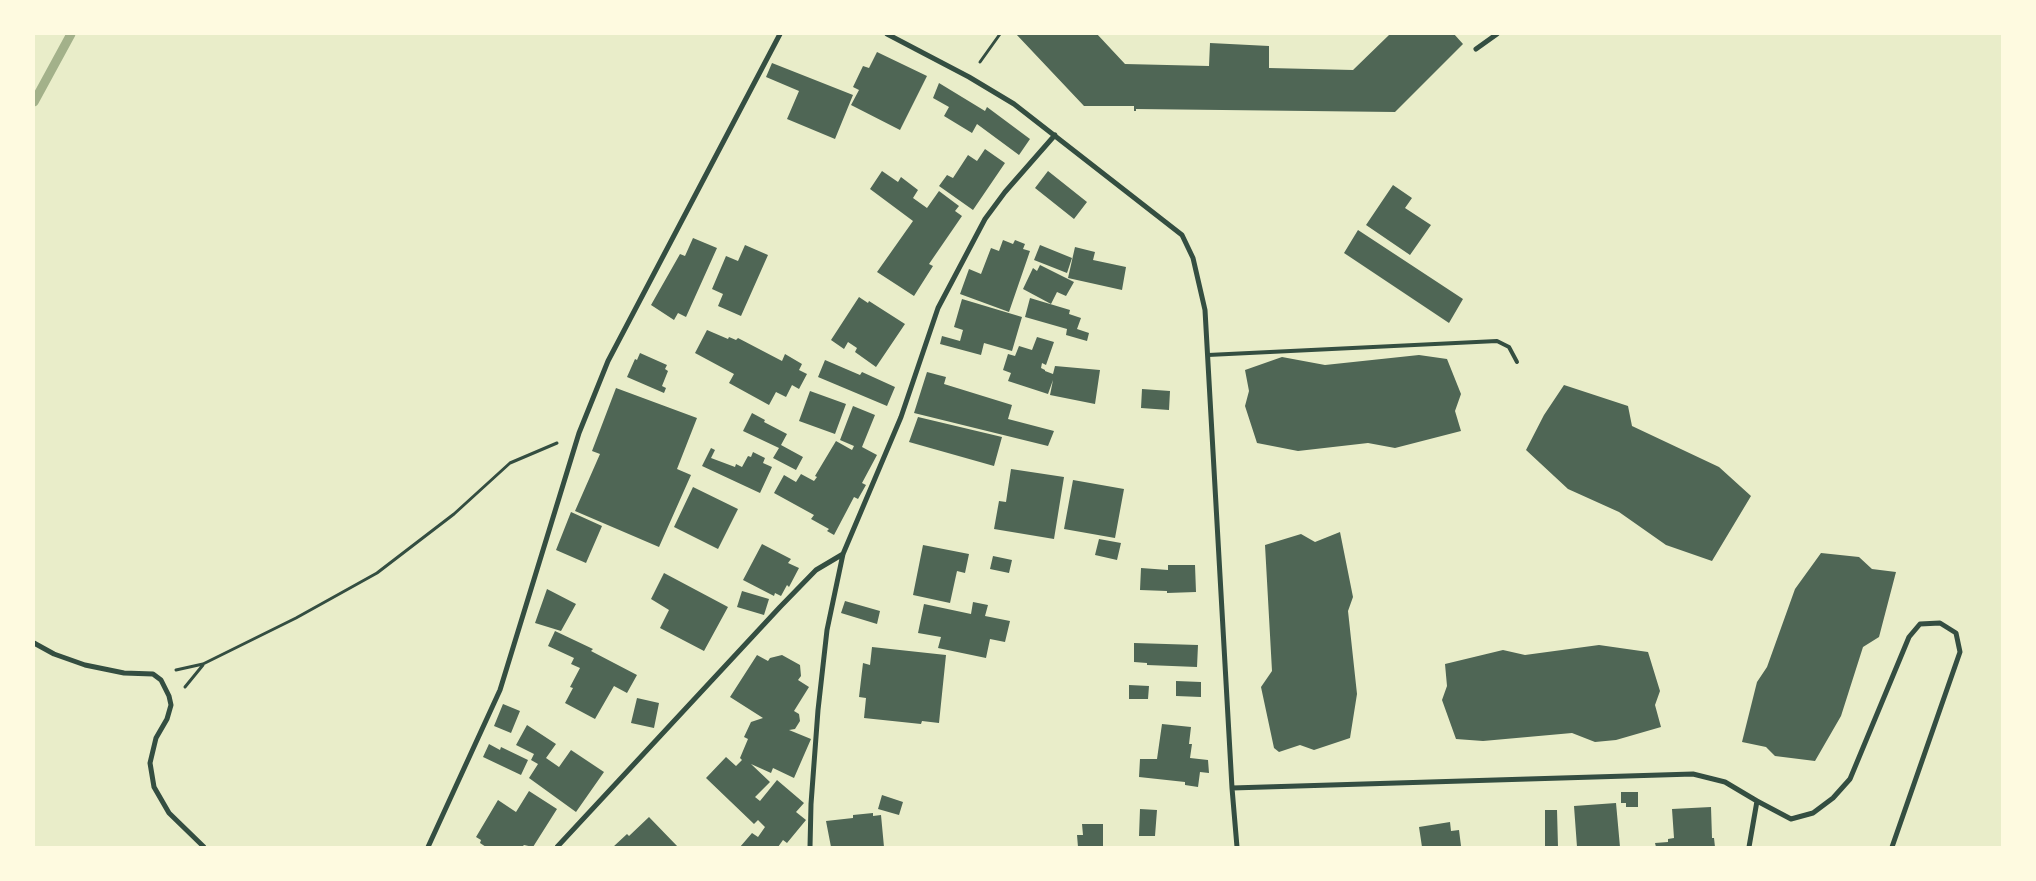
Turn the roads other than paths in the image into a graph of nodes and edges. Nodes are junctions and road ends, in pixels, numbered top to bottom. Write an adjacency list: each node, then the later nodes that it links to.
1 (780, 34): 13 (street)
2 (887, 34): 5 (street)
3 (1497, 34): 4 (street)
4 (1476, 49)
5 (1055, 135): 6 (street); 8 (street)
6 (1208, 356): 7 (lane); 10 (street)
7 (1517, 362)
8 (844, 554): 14 (street); 15 (street)
9 (34, 643): 12 (street)
10 (1232, 788): 11 (street); 16 (street)
11 (1757, 801): 17 (street); 18 (street)
12 (204, 847)
13 (428, 847)
14 (557, 847)
15 (810, 847)
16 (1237, 847)
17 (1749, 847)
18 (1892, 847)

